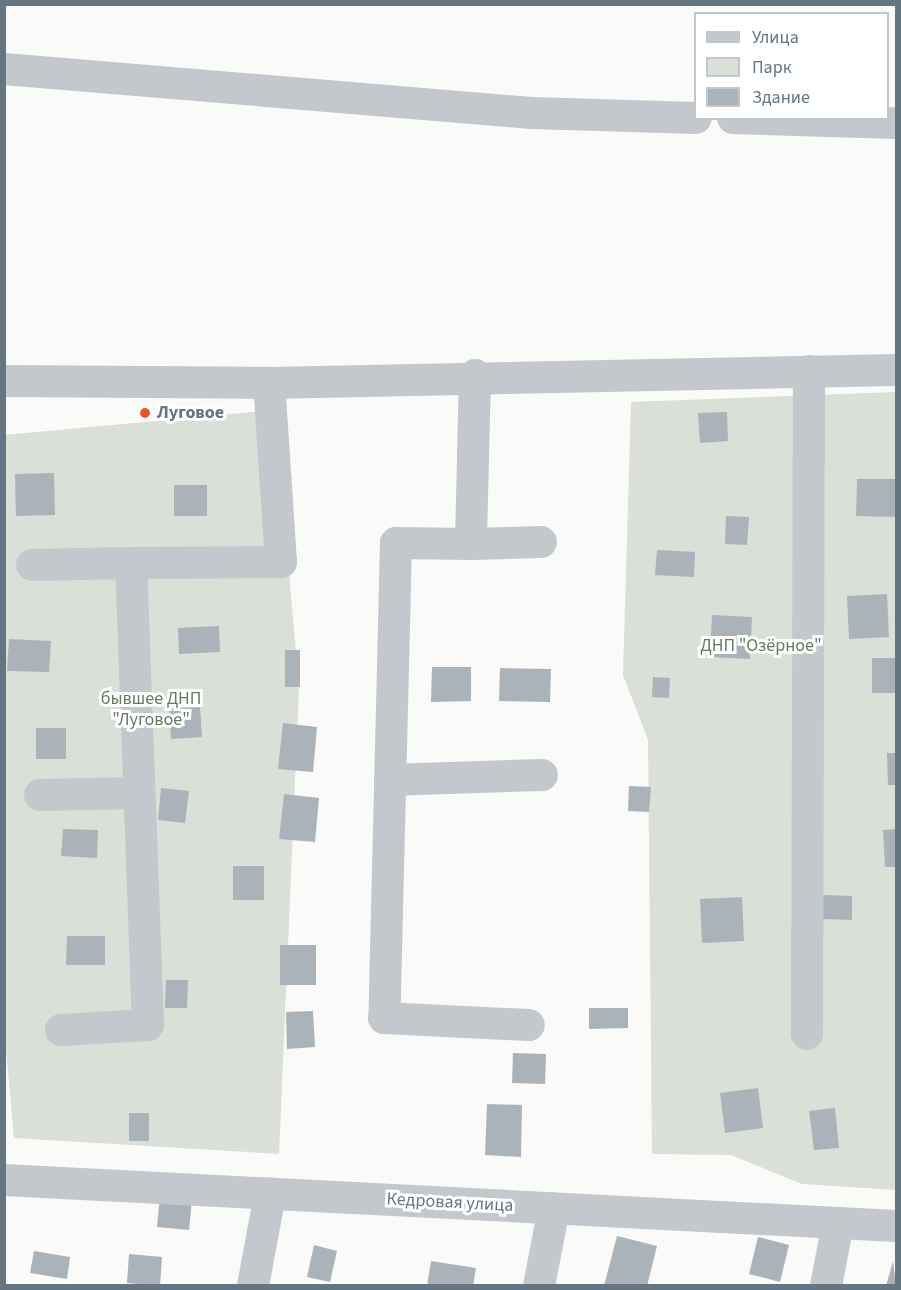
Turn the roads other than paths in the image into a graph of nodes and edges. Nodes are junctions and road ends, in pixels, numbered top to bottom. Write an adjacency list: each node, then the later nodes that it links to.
1 (4, 69): 2 (street)
2 (694, 118)
3 (799, 120): 4 (street)
4 (897, 123)
5 (897, 370): 6 (street)
6 (810, 371): 7 (street); 20 (street)
7 (475, 375): 9 (street); 11 (street)
8 (4, 381): 9 (street)
9 (269, 382): 12 (street)
10 (541, 542): 11 (street)
11 (471, 544): 15 (street)
12 (131, 563): 13 (street); 16 (street)
13 (32, 565)
14 (542, 775): 15 (street)
15 (390, 780): 18 (street)
16 (139, 793): 17 (street); 19 (street)
17 (40, 795)
18 (529, 1025)
19 (61, 1029)
20 (807, 1034)
21 (4, 1180): 22 (street, Кедровая улица)
22 (270, 1194): 23 (street, Кедровая улица); 26 (street)
23 (554, 1208): 24 (street, Кедровая улица); 27 (street)
24 (838, 1223): 25 (street, Кедровая улица); 28 (street)
25 (897, 1226)
26 (253, 1286)
27 (539, 1286)
28 (826, 1286)

